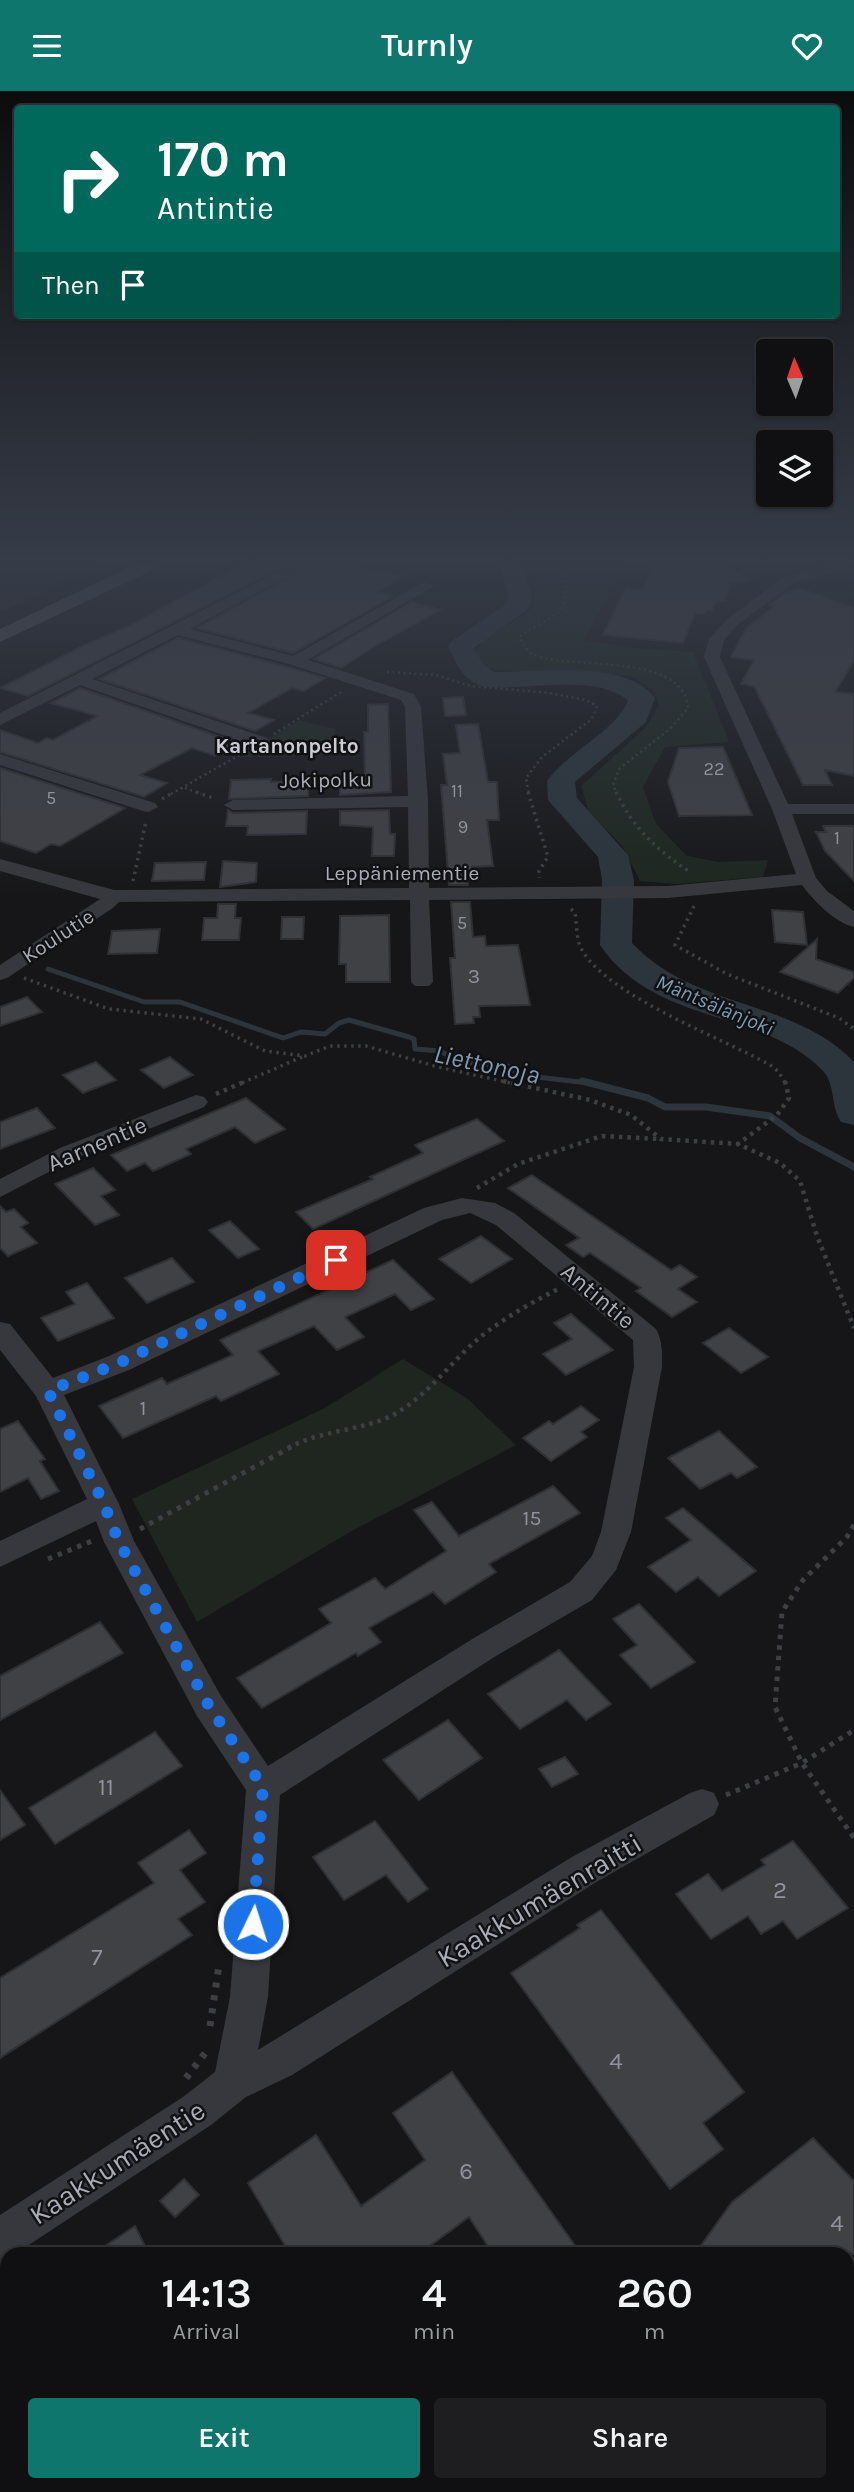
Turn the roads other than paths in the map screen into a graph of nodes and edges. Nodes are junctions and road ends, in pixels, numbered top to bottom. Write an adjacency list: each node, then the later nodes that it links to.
1 (83, 676): 4 (street)
2 (344, 676): 8 (street)
3 (721, 676): 11 (street)
4 (77, 679): 5 (street); 6 (street)
5 (0, 720)
6 (261, 742)
7 (0, 759): 10 (street)
8 (419, 801): 9 (street, Jokipolku); 15 (street)
9 (233, 805)
10 (149, 807)
11 (781, 809): 12 (street); 14 (street)
12 (854, 809)
13 (0, 865): 16 (street, Leppäniementie)
14 (807, 879): 15 (street, Leppäniementie); 17 (street)
15 (418, 896): 16 (street, Leppäniementie); 19 (street)
16 (124, 897): 18 (street, Koulutie)
17 (854, 921)
18 (7, 975)
19 (422, 982)
20 (196, 1102): 21 (street, Aarnentie)
21 (0, 1189)
22 (0, 1331): 23 (street)
23 (48, 1391): 24 (street); 26 (street, Antintie)
24 (99, 1531): 25 (street); 26 (street)
25 (0, 1555)
26 (263, 1787): 28 (street)
27 (702, 1804): 28 (street, Kaakkumäenraitti)
28 (232, 2083): 29 (street, Kaakkumäentie)
29 (0, 2239)

